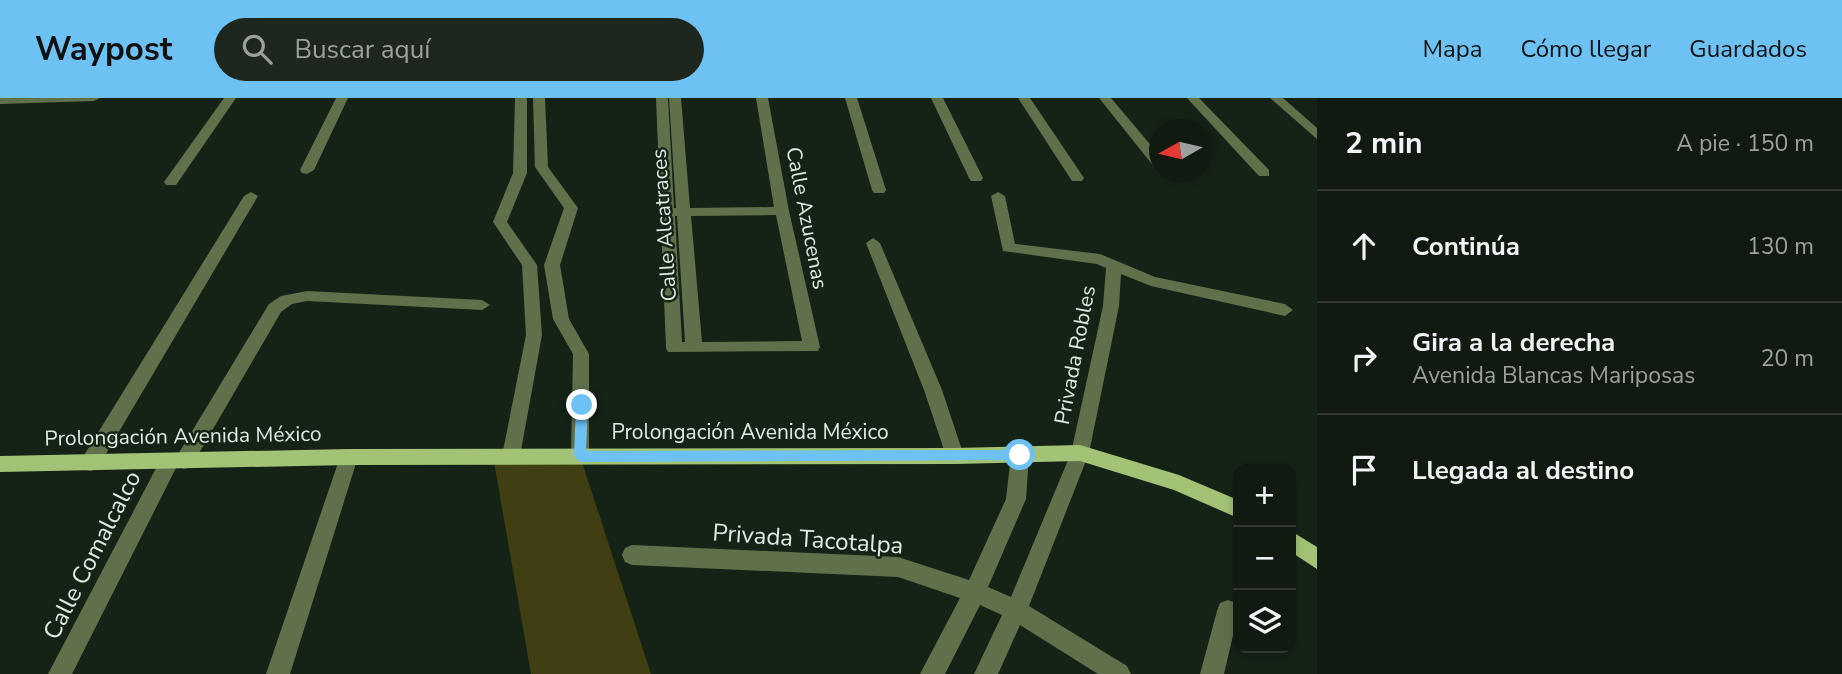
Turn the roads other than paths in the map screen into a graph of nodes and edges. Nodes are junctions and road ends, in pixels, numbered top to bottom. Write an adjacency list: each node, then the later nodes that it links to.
1 (94, 98): 15 (street)
2 (230, 98): 22 (street)
3 (342, 98): 18 (street)
4 (521, 98): 36 (street)
5 (539, 98): 37 (street)
6 (662, 98): 27 (street, Calle Alcatraces)
7 (675, 98): 28 (street, Calle Alcatraces)
8 (762, 98): 26 (street, Calle Azucenas)
9 (851, 98): 23 (street)
10 (937, 98): 20 (street)
11 (1024, 98): 21 (street)
12 (1105, 98): 17 (street)
13 (1194, 98): 19 (street)
14 (1276, 98): 16 (street)
15 (1, 100)
16 (1317, 135)
17 (1149, 152)
18 (307, 170)
19 (1264, 173)
20 (976, 178)
21 (1077, 178)
22 (171, 182)
23 (879, 190)
24 (251, 196): 41 (street)
25 (998, 196): 30 (street, Privada Robles)
26 (782, 211): 28 (street); 33 (street, Calle Azucenas)
27 (668, 212): 28 (street); 33 (street, Calle Alcatraces)
28 (683, 212): 33 (street, Calle Alcatraces)
29 (873, 243): 38 (street)
30 (1114, 266): 32 (street, Privada Robles); 34 (street, Privada Robles)
31 (482, 305): 40 (street, Calle Comalcalco)
32 (1286, 310)
33 (694, 348)
34 (1080, 453): 35 (main road, Prolongación Avenida México); 43 (main road, Prolongación Avenida México); 48 (street, Privada Robles)
35 (1020, 455): 38 (main road, Prolongación Avenida México); 47 (street)
36 (511, 456): 37 (main road, Prolongación Avenida México); 39 (main road, Prolongación Avenida México)
37 (580, 456): 38 (main road, Prolongación Avenida México)
38 (955, 456)
39 (349, 457): 40 (main road, Prolongación Avenida México); 51 (street)
40 (177, 461): 41 (main road, Prolongación Avenida México); 50 (street, Calle Comalcalco)
41 (90, 463): 42 (main road, Prolongación Avenida México)
42 (1, 466)
43 (1233, 507)
44 (1296, 544): 46 (main road)
45 (632, 555): 47 (street, Privada Tacotalpa)
46 (1317, 559)
47 (975, 592): 48 (street, Privada Tacotalpa); 52 (street)
48 (1016, 610): 53 (street, Privada Robles); 54 (street, Privada Tacotalpa)
49 (1228, 611): 55 (street)
50 (60, 674)
51 (278, 674)
52 (932, 674)
53 (986, 674)
54 (1119, 674)
55 (1212, 674)

